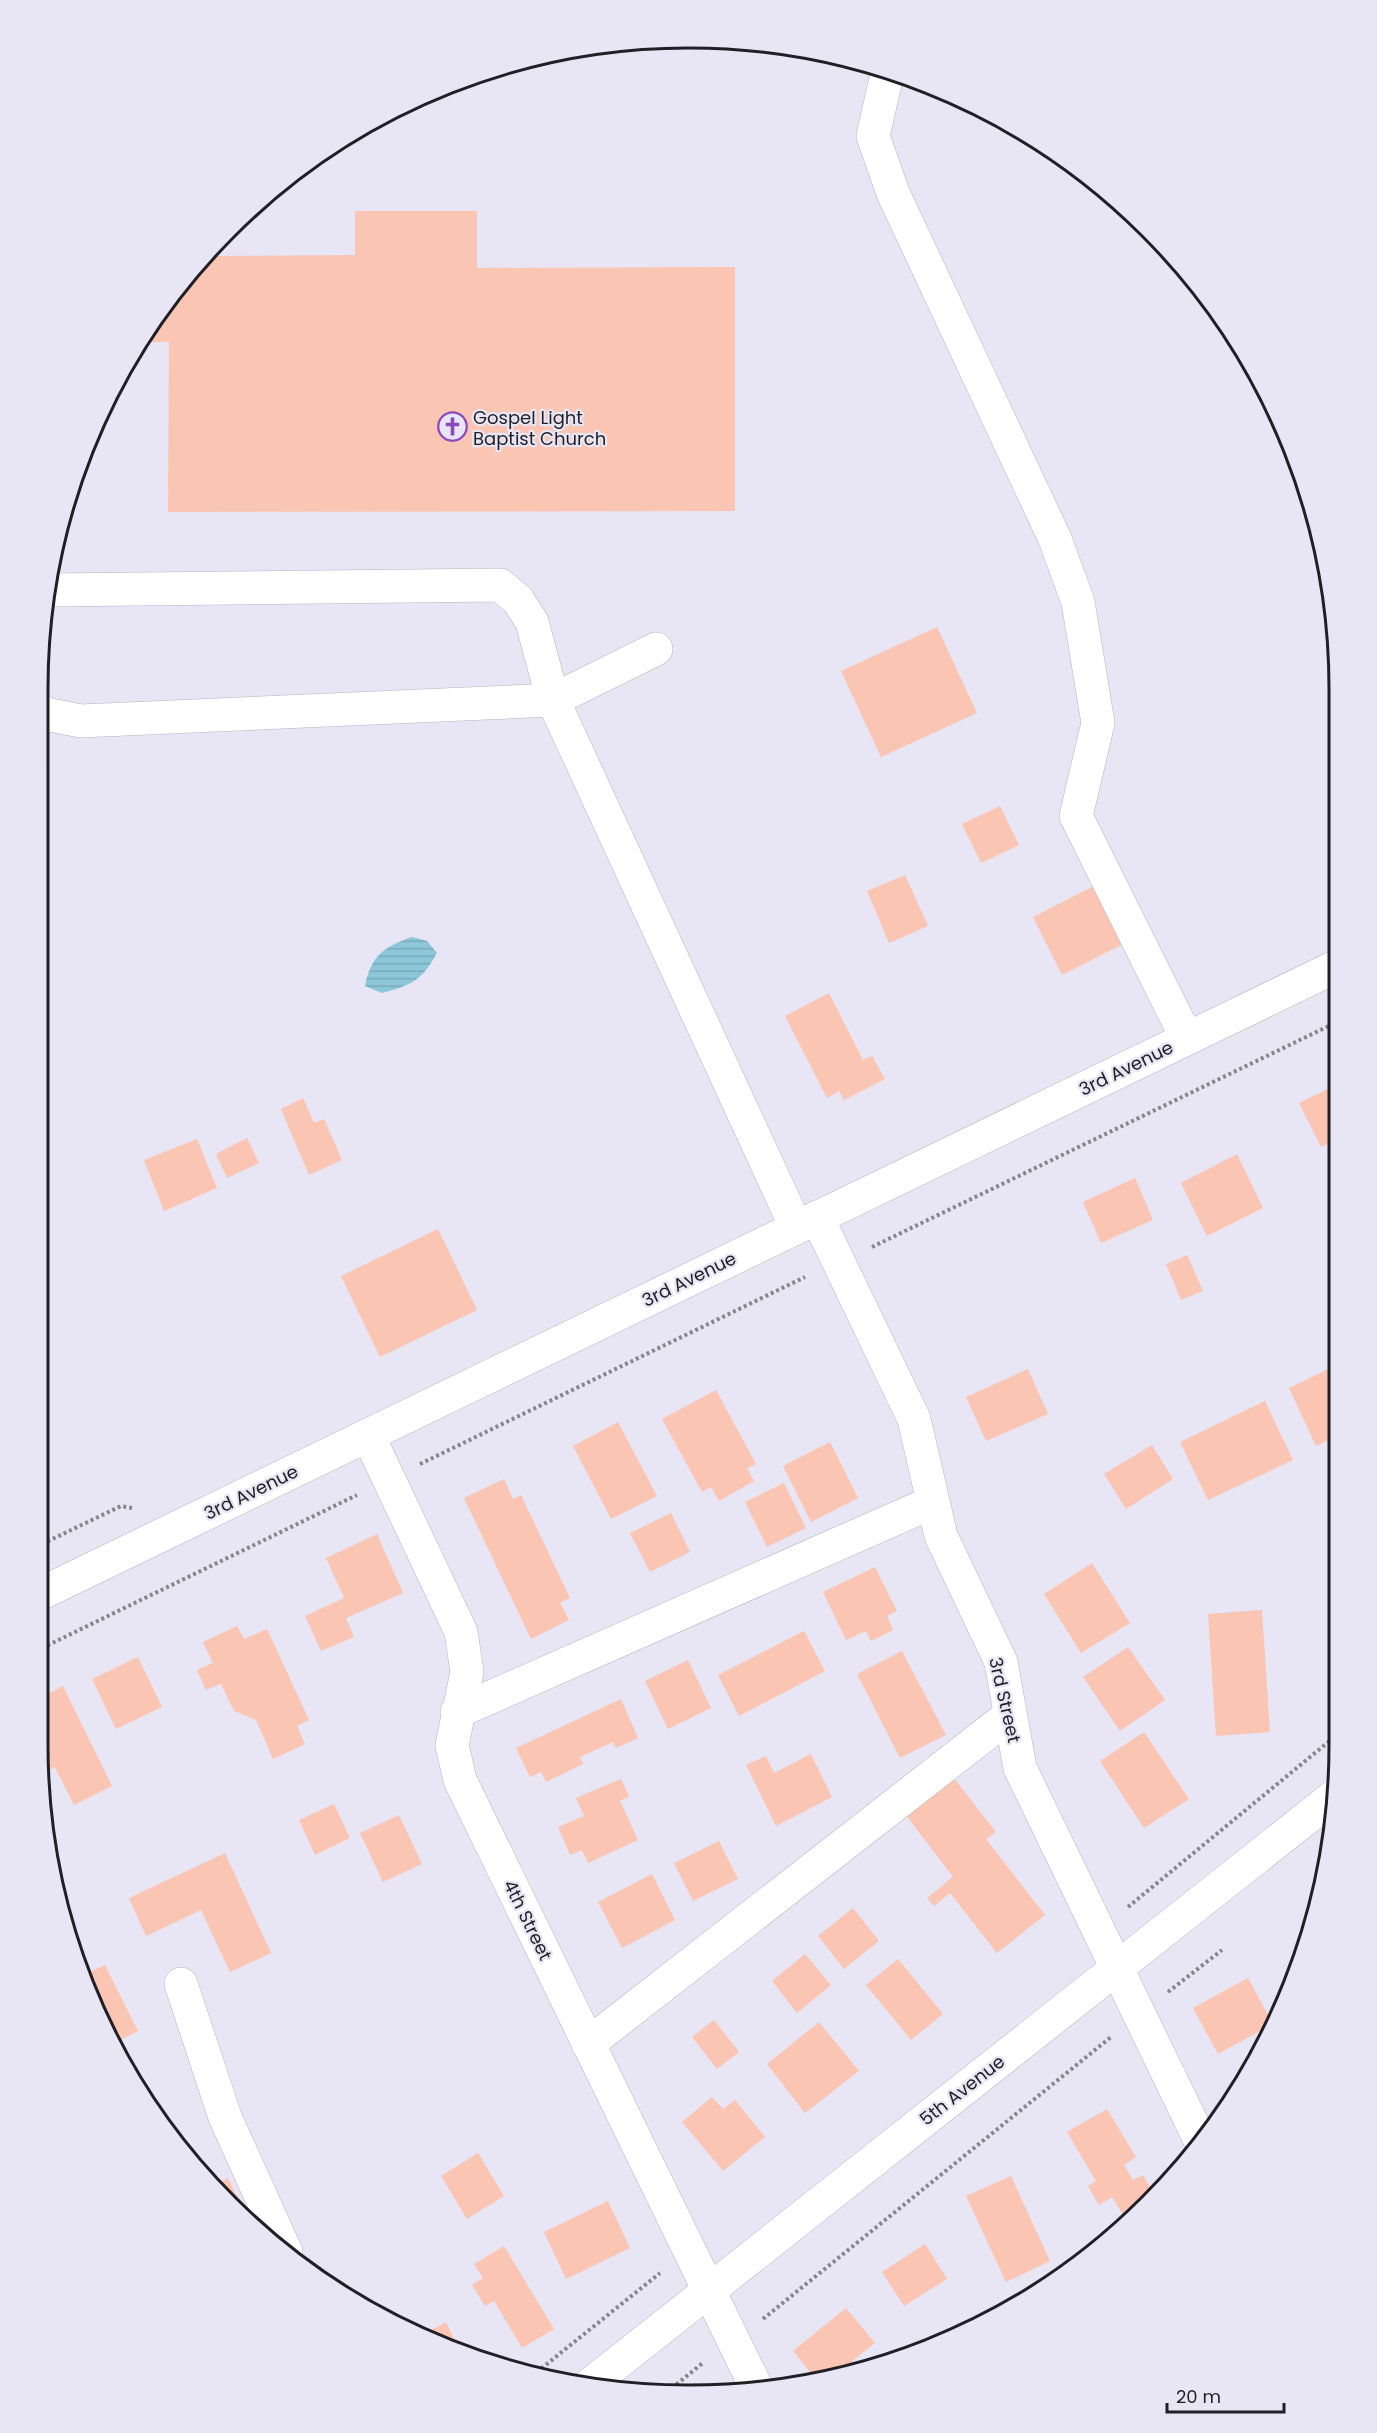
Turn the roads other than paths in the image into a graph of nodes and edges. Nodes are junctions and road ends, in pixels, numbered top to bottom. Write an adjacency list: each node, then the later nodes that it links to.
1 (886, 80): 7 (street)
2 (56, 590): 4 (street, 3rd Street)
3 (656, 649): 4 (street)
4 (553, 700): 5 (street); 8 (street, 3rd Street)
5 (48, 715)
6 (1329, 970): 7 (street, 3rd Avenue)
7 (1187, 1039): 8 (street, 3rd Avenue)
8 (806, 1222): 9 (street, 3rd Avenue); 10 (street, 3rd Street)
9 (368, 1435): 11 (street, 3rd Avenue); 12 (street, 4th Street)
10 (933, 1502): 12 (street); 13 (street, 3rd Street)
11 (48, 1590)
12 (457, 1712): 17 (street, 4th Street)
13 (1010, 1715): 15 (street, 3rd Street); 17 (street)
14 (1326, 1802): 15 (street, 5th Avenue)
15 (1116, 1968): 18 (street, 3rd Street); 20 (street, 5th Avenue)
16 (181, 1983): 19 (street)
17 (588, 2044): 20 (street, 4th Street)
18 (1197, 2134)
19 (279, 2237)
20 (708, 2291): 21 (street, 5th Avenue); 22 (street, 4th Street)
21 (597, 2379)
22 (753, 2382)

